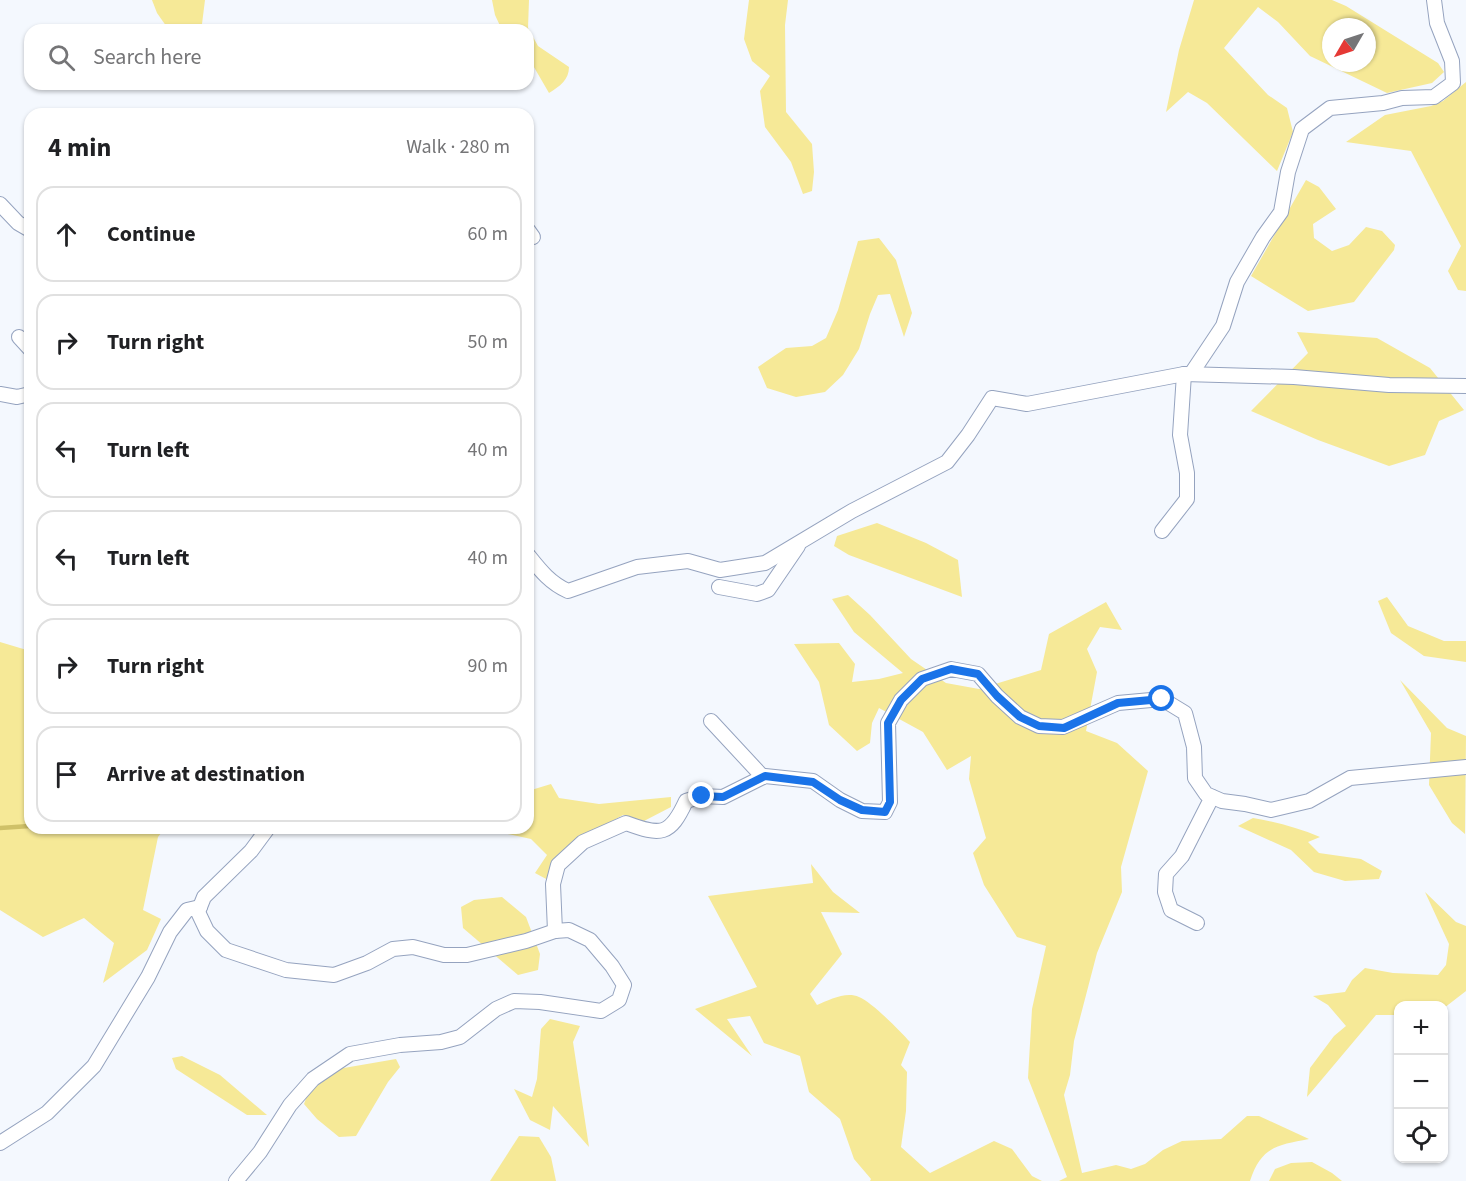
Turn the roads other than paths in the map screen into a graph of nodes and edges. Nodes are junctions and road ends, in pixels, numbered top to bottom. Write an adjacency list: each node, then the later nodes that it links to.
1 (1434, 0): 6 (street)
2 (0, 204): 3 (street)
3 (24, 225)
4 (19, 337): 5 (street)
5 (24, 342)
6 (1187, 374): 7 (street); 10 (street); 11 (street)
7 (1466, 386)
8 (0, 394): 9 (street)
9 (24, 395)
10 (1162, 531)
11 (803, 540): 12 (street); 13 (street)
12 (534, 562)
13 (719, 587)
14 (711, 721): 16 (street)
15 (1466, 767): 17 (street)
16 (763, 777): 17 (street); 21 (street)
17 (1212, 797): 20 (street)
18 (263, 834): 19 (street)
19 (200, 907): 21 (street); 22 (street)
20 (1197, 923)
21 (555, 931): 23 (street)
22 (0, 1143)
23 (236, 1181)

